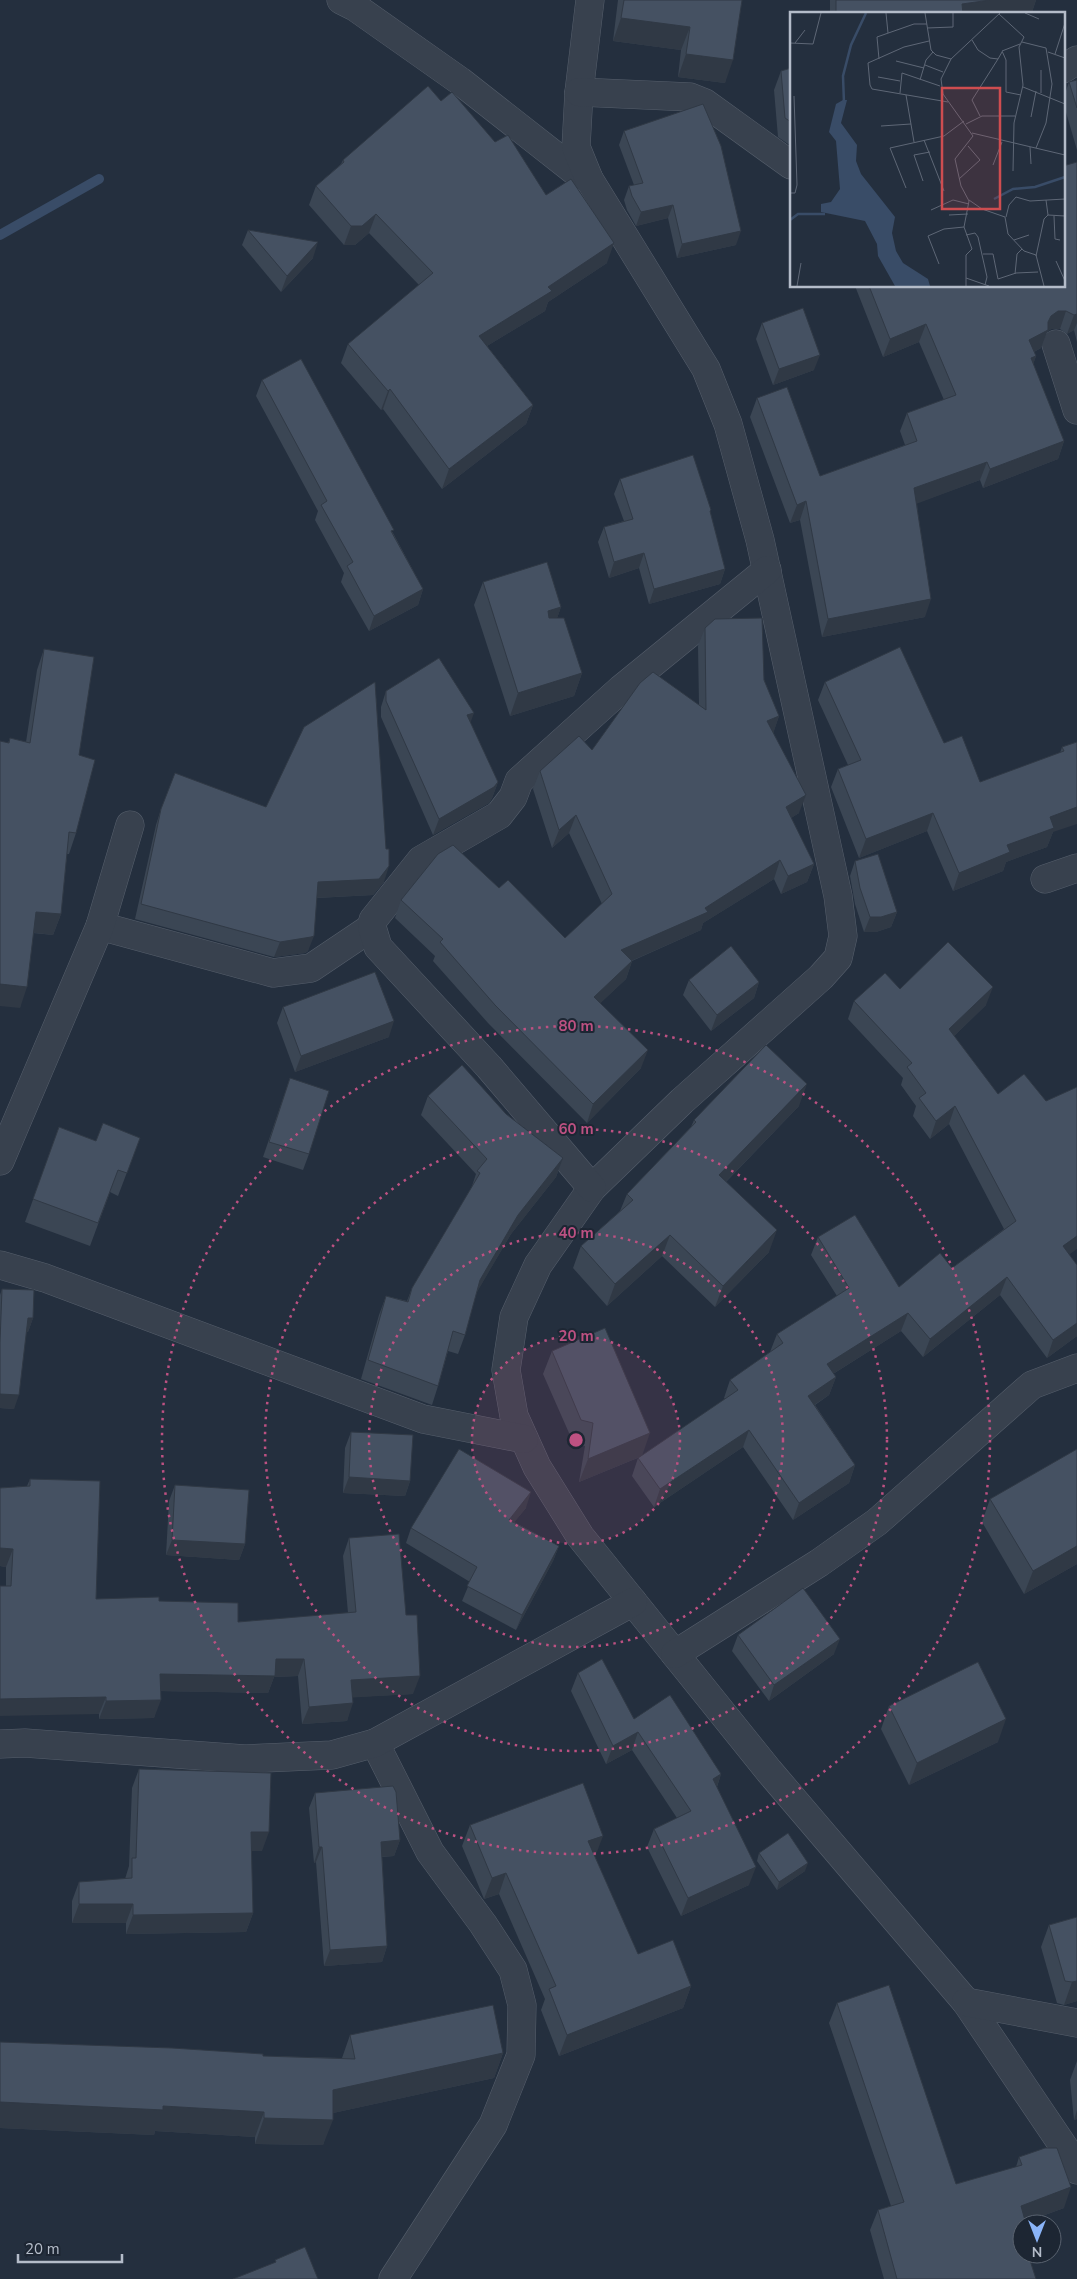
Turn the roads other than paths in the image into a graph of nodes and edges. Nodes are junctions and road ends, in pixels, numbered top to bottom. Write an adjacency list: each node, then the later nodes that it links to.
1 (341, 0): 7 (street)
2 (590, 0): 5 (street)
3 (1077, 60): 4 (street)
4 (1064, 68)
5 (579, 92): 6 (street); 7 (street)
6 (790, 164)
7 (589, 179): 10 (street)
8 (1056, 344): 9 (street)
9 (1077, 410)
10 (767, 570): 15 (street); 17 (street)
11 (130, 825): 14 (street)
12 (1077, 868): 13 (street)
13 (1045, 879)
14 (100, 926): 15 (street); 16 (street)
15 (372, 927): 17 (street)
16 (0, 1161)
17 (592, 1188): 20 (street)
18 (0, 1265): 20 (street)
19 (1077, 1368): 22 (street)
20 (524, 1439): 21 (street)
21 (633, 1602): 22 (street); 23 (street)
22 (675, 1654): 25 (street)
23 (375, 1743): 24 (street); 28 (street)
24 (0, 1744)
25 (966, 2002): 26 (street); 27 (street)
26 (1077, 2023)
27 (1077, 2170)
28 (393, 2279)

